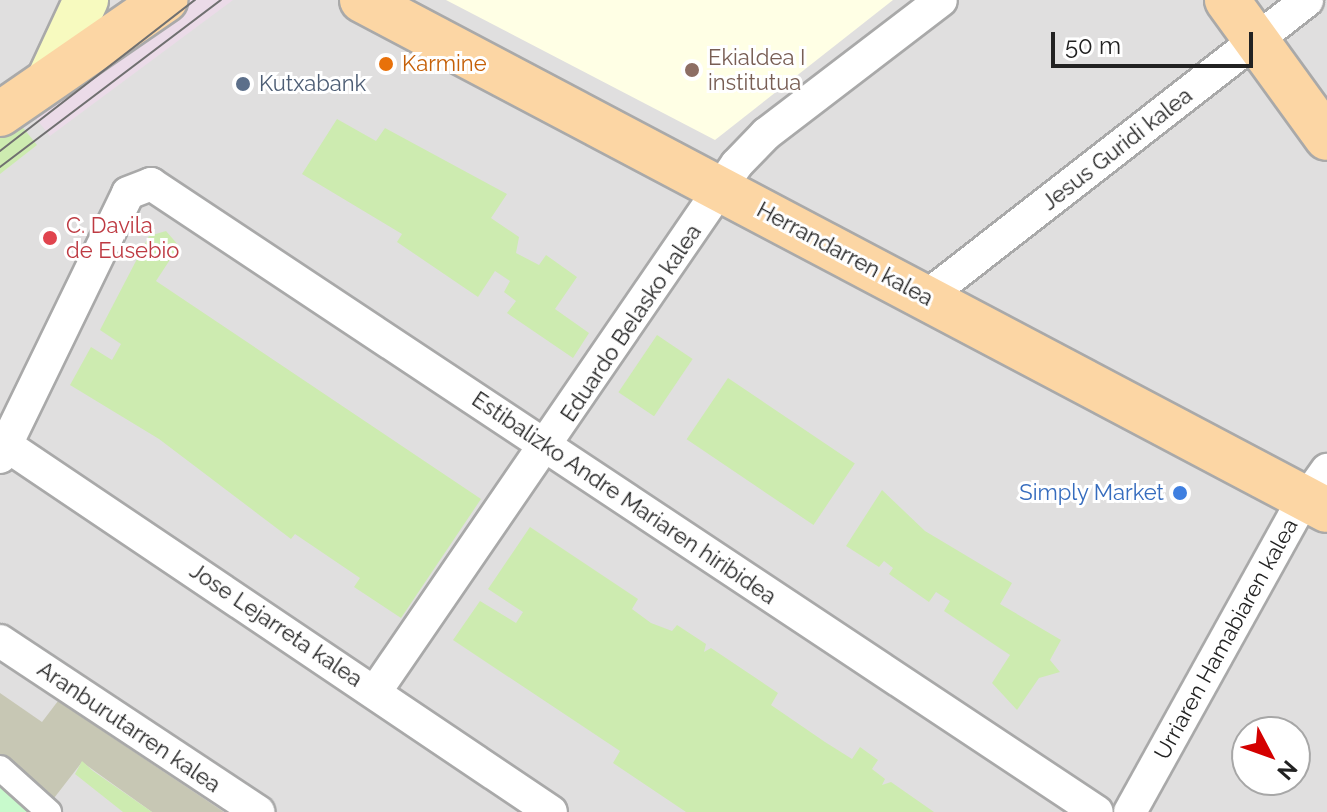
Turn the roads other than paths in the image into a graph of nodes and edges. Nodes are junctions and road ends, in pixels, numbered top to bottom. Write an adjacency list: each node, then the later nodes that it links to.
1 (86, 0): 8 (main road)
2 (165, 0): 8 (main road)
3 (362, 0): 11 (main road, Herrandarren kalea)
4 (941, 0): 11 (street, Eduardo Belasko kalea)
5 (1227, 0): 7 (main road)
6 (1307, 0): 7 (street, Jesus Guridi kalea)
7 (1256, 41): 10 (main road); 12 (street, Jesus Guridi kalea)
8 (51, 75): 9 (main road)
9 (0, 114)
10 (1327, 138)
11 (721, 189): 12 (main road, Herrandarren kalea); 14 (street, Eduardo Belasko kalea)
12 (926, 297): 15 (main road, Herrandarren kalea)
13 (2, 447): 14 (street, Estibalizko Andre Mariaren hiribidea); 17 (street, Jose Lejarreta kalea)
14 (548, 448): 17 (street, Eduardo Belasko kalea); 22 (street, Estibalizko Andre Mariaren hiribidea)
15 (1320, 493): 23 (street, Urriaren Hamabiaren kalea)
16 (0, 641): 20 (street, Aranburutarren kalea)
17 (375, 692): 21 (street, Jose Lejarreta kalea)
18 (0, 768): 19 (street)
19 (49, 812)
20 (258, 812)
21 (551, 812)
22 (1097, 812)
23 (1130, 812)

